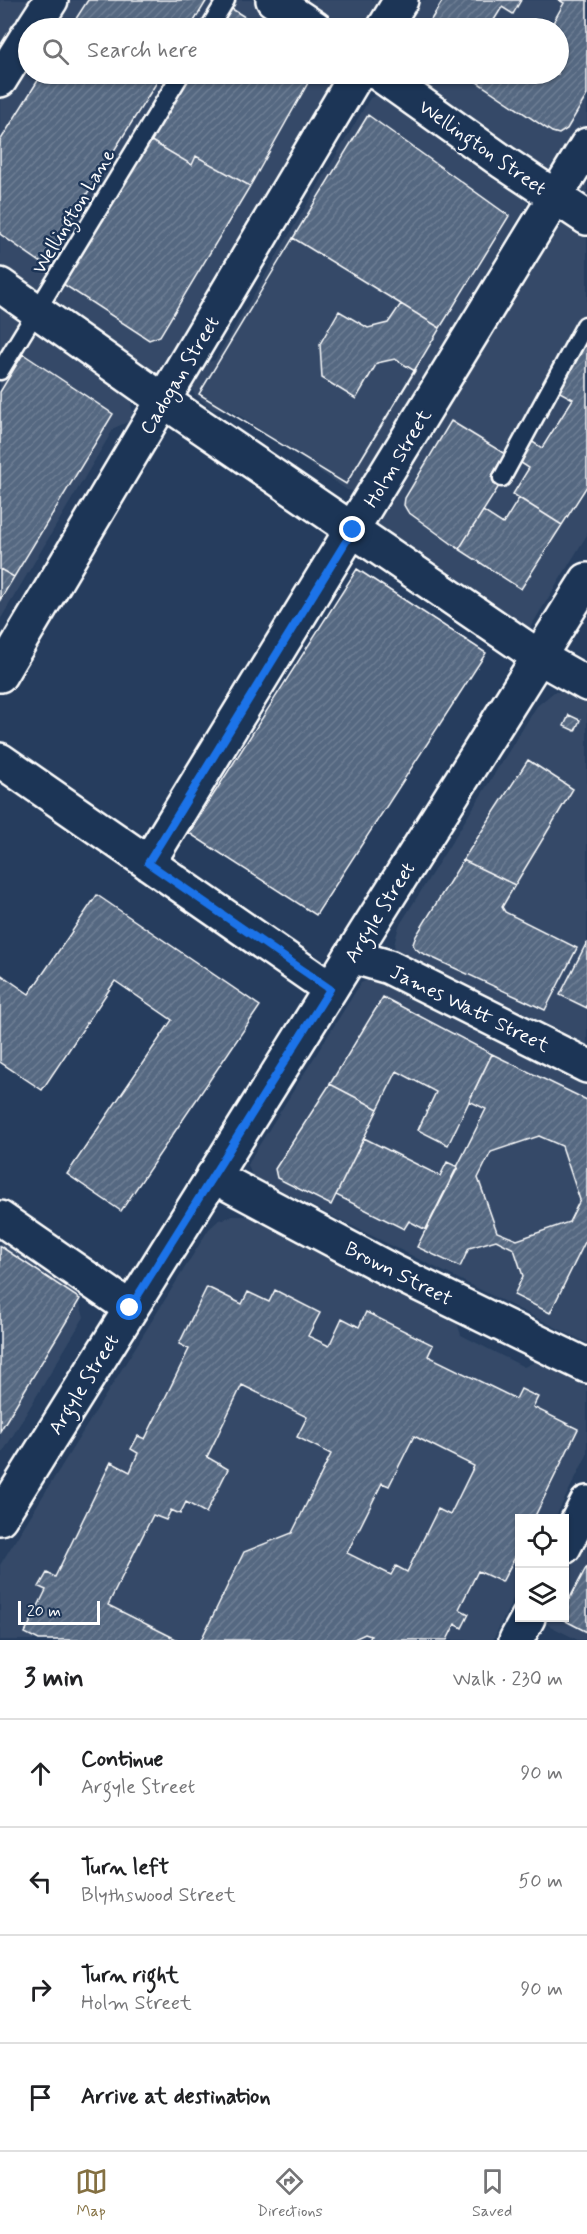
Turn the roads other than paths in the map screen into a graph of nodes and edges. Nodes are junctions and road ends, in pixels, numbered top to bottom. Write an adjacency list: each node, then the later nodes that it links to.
1 (51, 0): 5 (street)
2 (226, 0): 6 (lane)
3 (273, 0): 7 (street)
4 (401, 0): 8 (street)
5 (39, 18)
6 (215, 18)
7 (300, 18)
8 (390, 18)
9 (18, 51): 10 (street)
10 (0, 81)
11 (175, 84): 18 (lane, Wellington Lane)
12 (351, 84): 21 (street, Cadogan Street)
13 (394, 84): 15 (street, Wellington Street)
14 (587, 145): 15 (street, Holm Street)
15 (555, 198): 16 (street, Wellington Street); 23 (street, Holm Street)
16 (587, 218)
17 (0, 285): 18 (street)
18 (37, 311): 20 (lane, Wellington Lane); 21 (street)
19 (585, 325): 22 (lane)
20 (0, 371)
21 (164, 401): 23 (street); 26 (street, Cadogan Street)
22 (502, 478)
23 (353, 530): 25 (street); 29 (street, Holm Street)
24 (587, 580): 25 (street, Argyle Street)
25 (539, 657): 27 (street); 30 (street, Argyle Street)
26 (0, 675)
27 (587, 684)
28 (0, 760): 29 (street)
29 (148, 863): 31 (street)
30 (351, 956): 31 (street, Argyle Street); 32 (street, James Watt Street)
31 (330, 989): 33 (street, Argyle Street)
32 (587, 1066)
33 (213, 1176): 35 (street, Argyle Street); 36 (street, Brown Street)
34 (0, 1218): 35 (street)
35 (130, 1308): 38 (street, Argyle Street)
36 (587, 1366)
37 (587, 1503): 39 (street)
38 (0, 1518)
39 (569, 1537)

